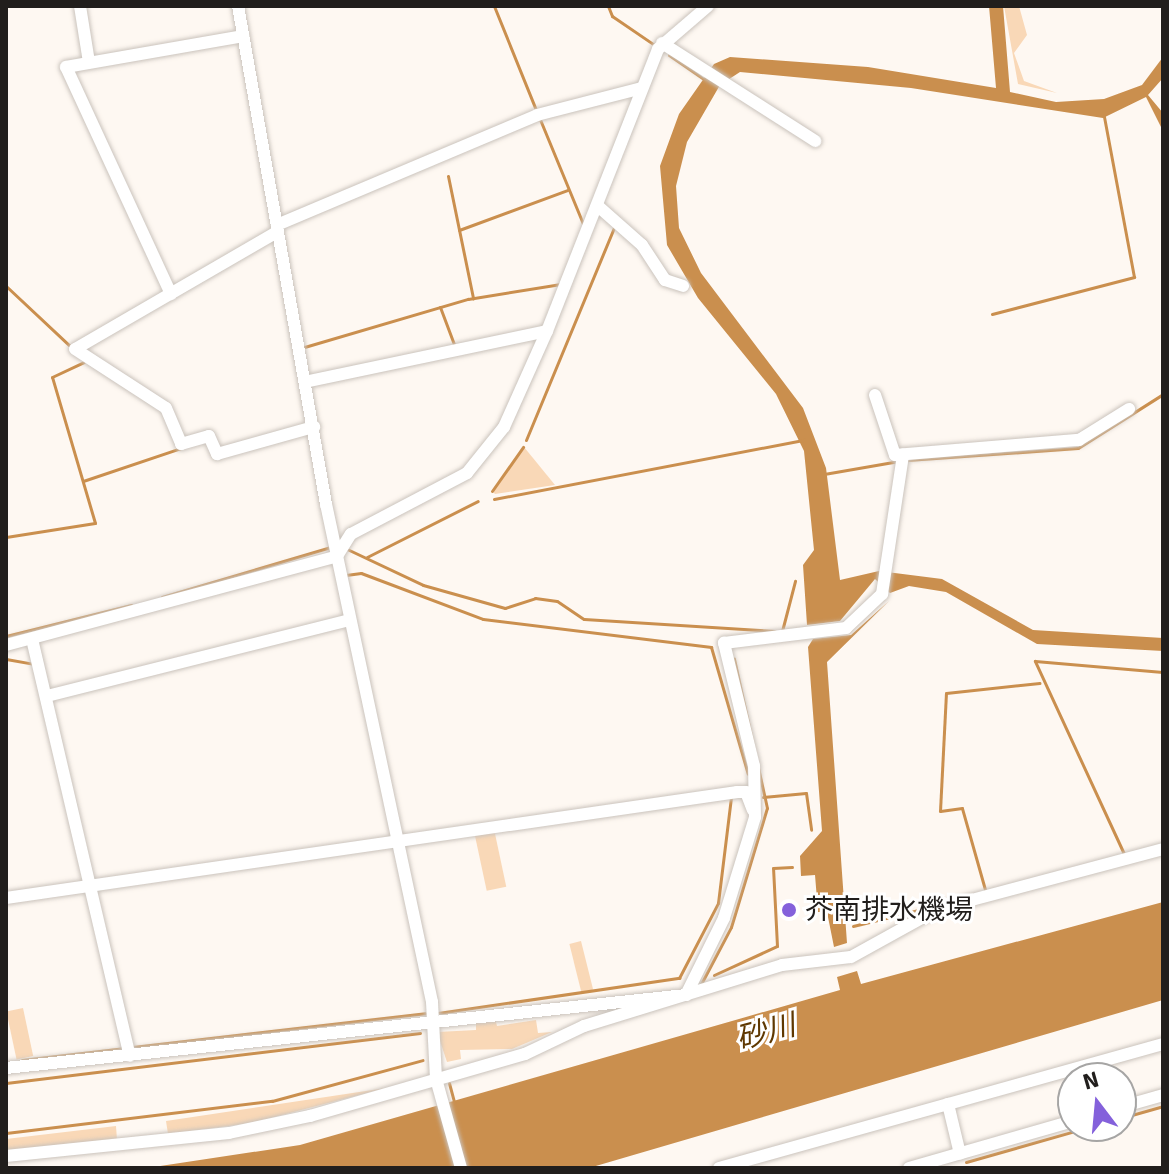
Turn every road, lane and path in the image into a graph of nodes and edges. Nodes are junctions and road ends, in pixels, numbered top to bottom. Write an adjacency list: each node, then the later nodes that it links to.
1 (80, 6): 6 (street)
2 (238, 6): 4 (street)
3 (708, 6): 5 (street)
4 (243, 36): 6 (street); 10 (street)
5 (660, 46): 7 (street); 8 (street)
6 (89, 62): 12 (street)
7 (642, 88): 9 (street); 10 (street)
8 (815, 141)
9 (600, 208): 11 (street); 13 (street)
10 (275, 231): 12 (street); 14 (street)
11 (683, 286)
12 (171, 294): 17 (street)
13 (545, 331): 14 (street); 19 (street)
14 (305, 382): 17 (street)
15 (875, 395): 18 (street)
16 (1129, 409): 18 (street)
17 (314, 427): 19 (street)
18 (903, 459): 24 (street)
19 (335, 557): 20 (street); 21 (street)
20 (348, 621): 23 (street); 26 (street)
21 (32, 639): 22 (street); 23 (street)
22 (6, 645)
23 (46, 693): 28 (street)
24 (755, 817): 26 (street); 30 (street)
25 (489, 823): 26 (street)
26 (398, 838): 28 (street); 31 (street)
27 (1163, 849): 30 (street)
28 (89, 885): 29 (street); 33 (street)
29 (6, 898)
30 (686, 995): 31 (street); 35 (street)
31 (430, 1024): 33 (street); 35 (street)
32 (1163, 1044): 38 (street)
33 (129, 1051): 34 (street)
34 (6, 1068)
35 (437, 1084): 40 (street); 42 (street)
36 (1163, 1095): 37 (street)
37 (1137, 1102)
38 (948, 1104): 41 (street); 43 (street)
39 (1057, 1126): 41 (street)
40 (6, 1156)
41 (962, 1157): 44 (street)
42 (461, 1168)
43 (719, 1168)
44 (909, 1168)

